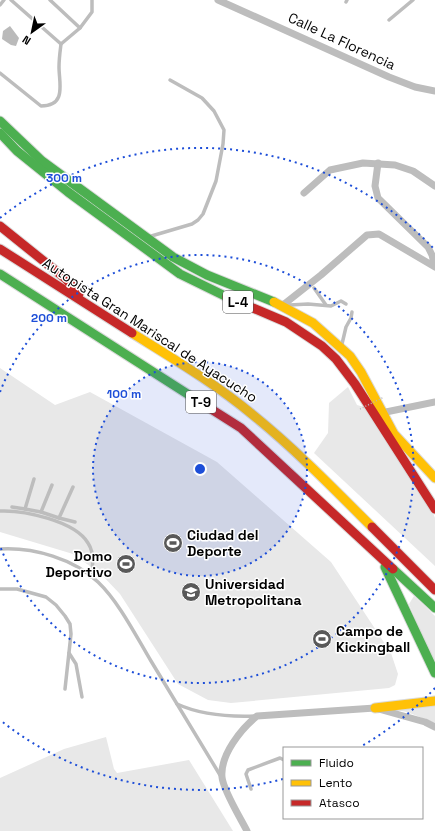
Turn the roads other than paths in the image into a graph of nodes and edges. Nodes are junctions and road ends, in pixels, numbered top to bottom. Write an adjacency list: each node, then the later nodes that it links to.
1 (4, 0): 7 (lane)
2 (10, 0): 10 (lane)
3 (50, 0): 9 (lane)
4 (218, 0): 13 (street, Calle La Florencia)
5 (413, 0): 8 (lane)
6 (92, 1): 9 (lane)
7 (0, 5)
8 (389, 20)
9 (80, 28): 10 (lane)
10 (61, 44): 11 (lane)
11 (0, 73)
12 (170, 80): 20 (lane)
13 (435, 91)
14 (0, 121): 20 (main road, L-4)
15 (0, 133): 39 (main road, L-4)
16 (378, 163): 17 (street); 18 (street); 22 (street)
17 (435, 186)
18 (304, 193)
19 (0, 226): 25 (main road)
20 (146, 237): 27 (main road, L-4)
21 (0, 248): 25 (main road, Autopista Gran Mariscal de Ayacucho / T-9)
22 (435, 268): 27 (street)
23 (0, 274): 45 (main road, T-9)
24 (314, 288): 28 (lane)
25 (85, 302): 48 (main road, Autopista Gran Mariscal de Ayacucho / T-9)
26 (346, 304): 28 (lane)
27 (283, 305): 28 (lane); 30 (main road, L-4)
28 (326, 305)
29 (352, 312): 30 (lane)
30 (342, 347): 32 (main road, L-4)
31 (435, 402): 32 (street)
32 (382, 413): 33 (main road, L-4)
33 (435, 478)
34 (34, 479): 38 (lane)
35 (52, 485): 41 (lane)
36 (73, 487): 42 (lane)
37 (12, 507): 38 (lane)
38 (25, 509): 41 (lane)
39 (435, 509)
40 (0, 511): 46 (lane)
41 (41, 512): 42 (lane)
42 (59, 518): 43 (lane)
43 (75, 522)
44 (0, 549): 46 (lane)
45 (380, 558): 49 (main road, T-9); 51 (main road)
46 (92, 576): 55 (lane)
47 (0, 589): 50 (lane)
48 (435, 590)
49 (435, 608)
50 (68, 652): 52 (lane); 53 (lane)
51 (435, 673)
52 (65, 689)
53 (82, 697)
54 (435, 701): 56 (main road)
55 (176, 704): 57 (lane); 60 (lane)
56 (375, 708): 57 (street); 58 (street)
57 (257, 716): 60 (street)
58 (435, 727)
59 (283, 760): 61 (lane)
60 (222, 778): 62 (street)
61 (251, 789)
62 (247, 831)

